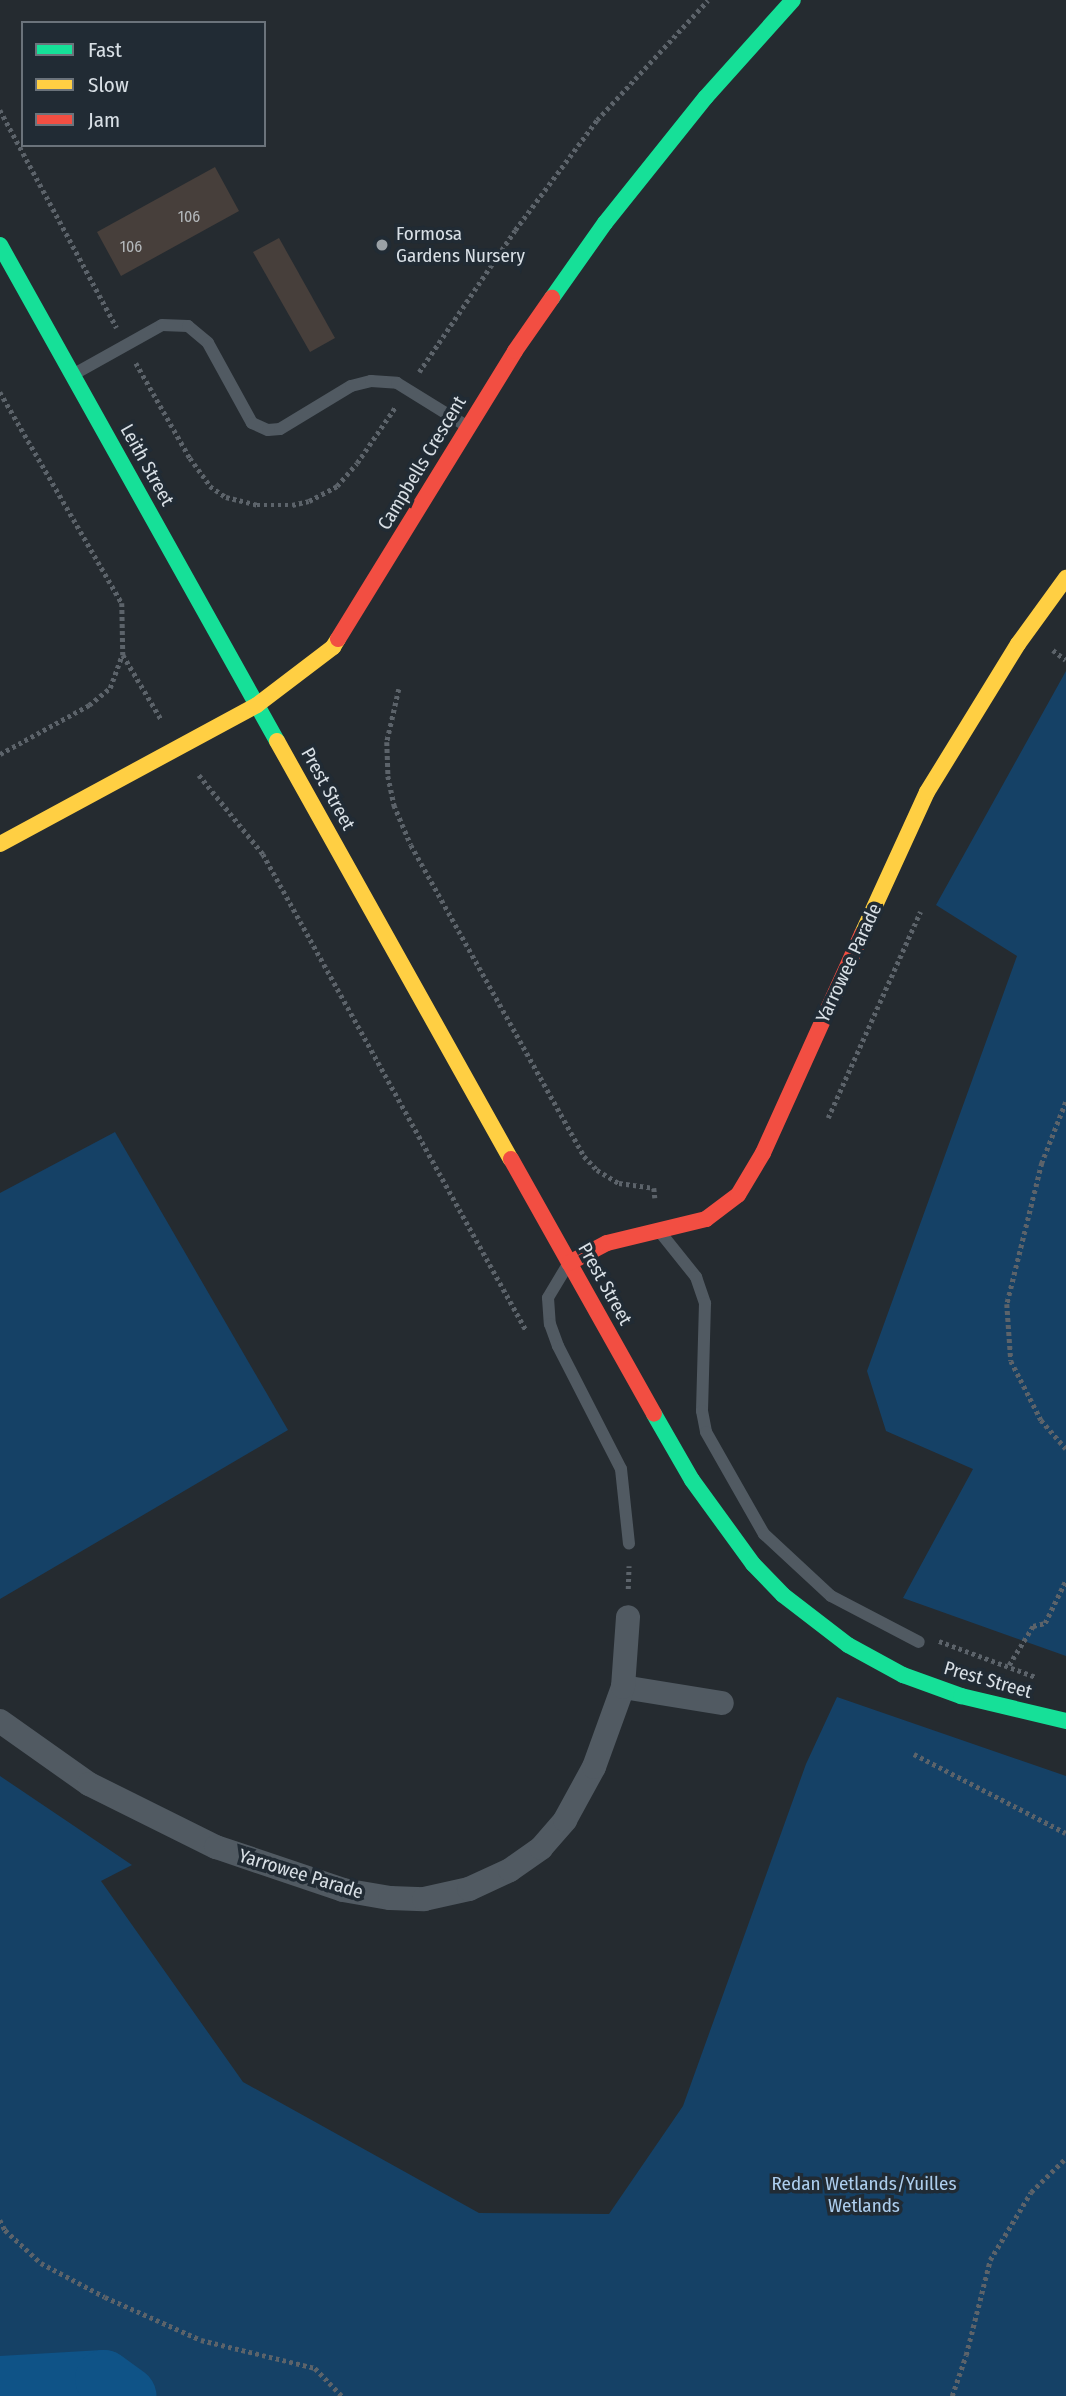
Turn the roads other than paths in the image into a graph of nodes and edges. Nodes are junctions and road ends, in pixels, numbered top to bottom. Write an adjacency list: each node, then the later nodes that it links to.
1 (793, 0): 4 (street, Campbells Crescent)
2 (0, 245): 3 (street, Leith Street)
3 (73, 375): 4 (lane); 6 (street, Leith Street)
4 (469, 427): 6 (street, Campbells Crescent)
5 (1066, 578): 8 (street, Yarrowee Parade)
6 (257, 705): 7 (street, Campbells Crescent); 9 (street, Prest Street)
7 (0, 844)
8 (659, 1232): 9 (street, Yarrowee Parade); 12 (lane)
9 (569, 1263): 10 (lane); 16 (street, Prest Street)
10 (629, 1544)
11 (628, 1617): 13 (street, Yarrowee Parade)
12 (919, 1642)
13 (623, 1687): 14 (street); 15 (street, Yarrowee Parade)
14 (722, 1703)
15 (0, 1721)
16 (1066, 1721)

